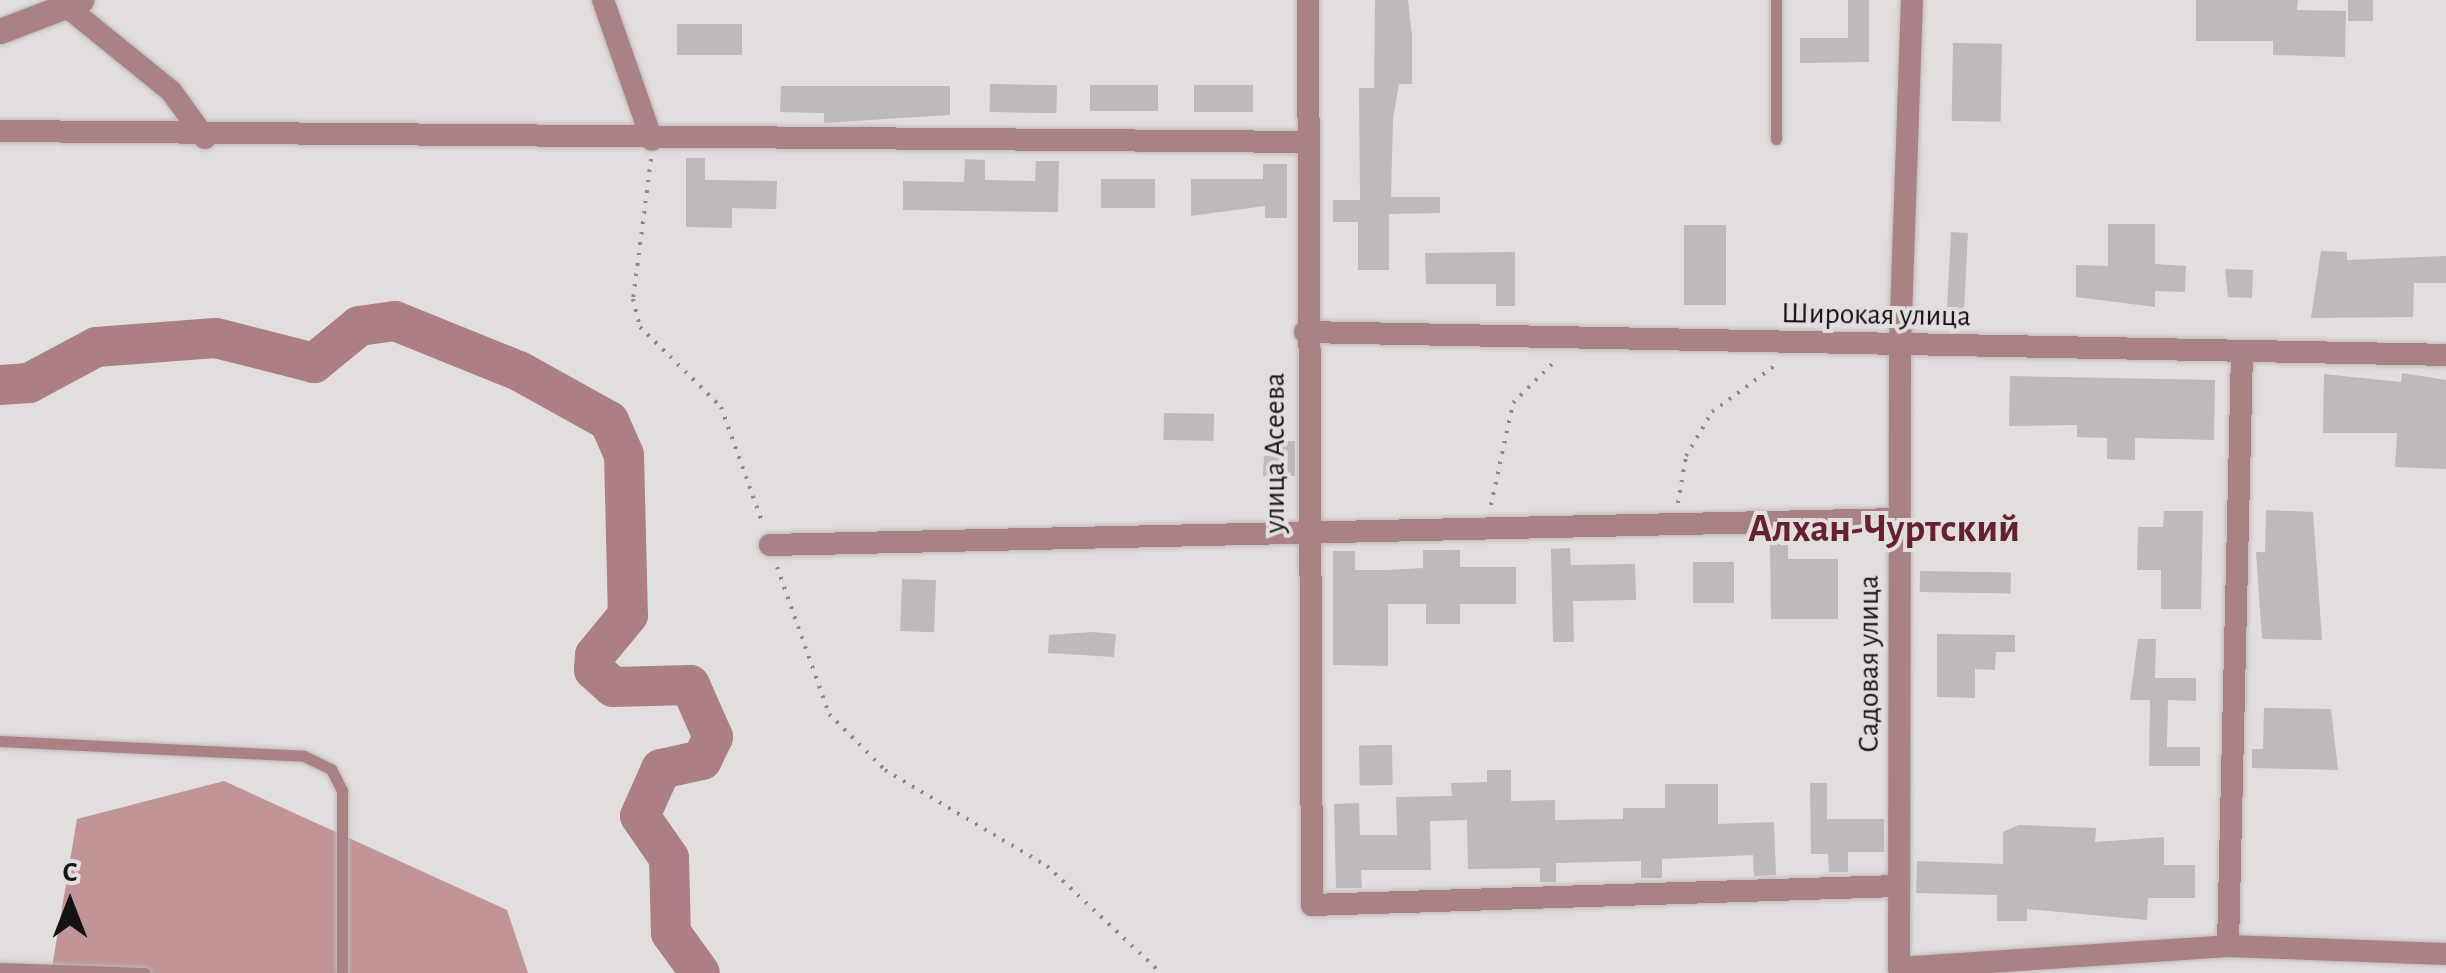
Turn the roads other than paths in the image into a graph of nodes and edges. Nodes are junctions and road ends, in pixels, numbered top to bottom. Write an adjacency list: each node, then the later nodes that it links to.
1 (604, 0): 10 (street)
2 (1308, 0): 11 (street, улица Асеева)
3 (1776, 0): 9 (lane)
4 (1912, 0): 13 (street, Садовая улица)
5 (74, 3): 6 (street); 8 (street)
6 (0, 32)
7 (0, 131): 8 (street)
8 (204, 138): 10 (street)
9 (1776, 139)
10 (652, 140): 11 (street)
11 (1306, 142): 12 (street, улица Асеева)
12 (1305, 332): 13 (street, Широкая улица); 17 (street, улица Асеева)
13 (1900, 346): 14 (street, Широкая улица); 16 (street, Садовая улица)
14 (2242, 353): 15 (street, Широкая улица); 21 (street)
15 (2446, 354)
16 (1899, 519): 17 (street); 20 (street, Садовая улица)
17 (1306, 526): 18 (street); 20 (street, улица Асеева)
18 (770, 544)
19 (0, 740): 25 (lane)
20 (1898, 886): 21 (street, Садовая улица)
21 (2228, 946): 22 (street)
22 (2446, 954)
23 (0, 968): 24 (lane)
24 (145, 973)
25 (342, 973)

